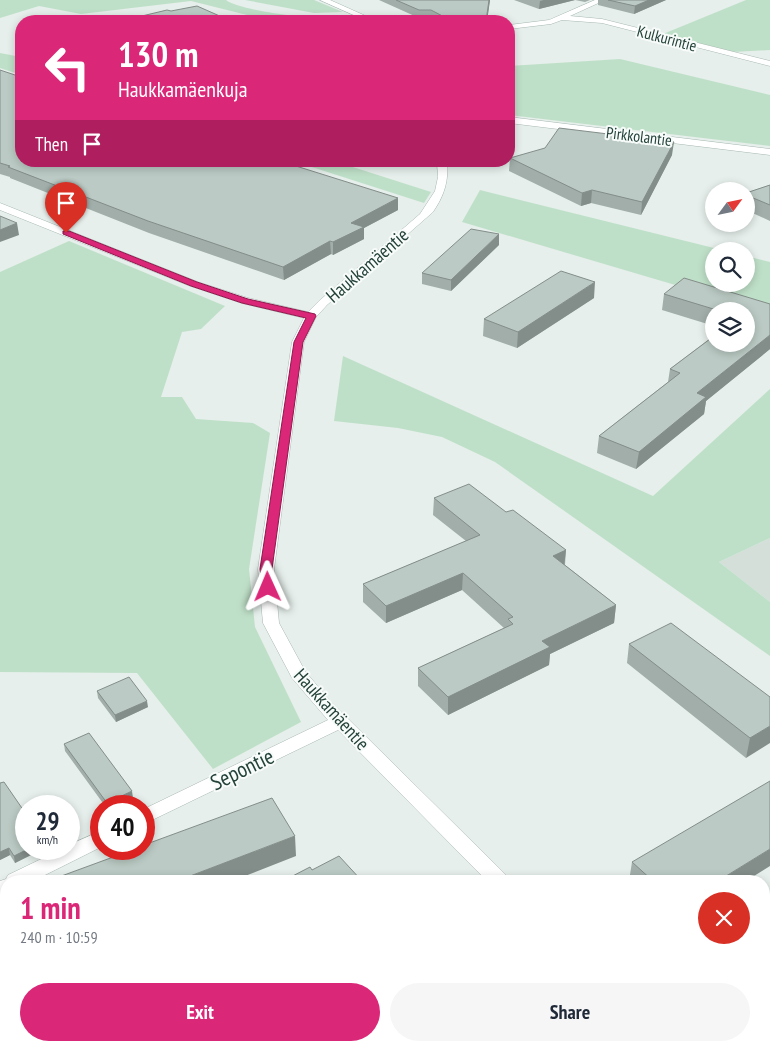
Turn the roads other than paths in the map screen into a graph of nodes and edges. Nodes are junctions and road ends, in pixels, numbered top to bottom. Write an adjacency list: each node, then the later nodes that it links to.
1 (324, 0): 3 (street)
2 (598, 0): 4 (street)
3 (360, 15)
4 (563, 18): 5 (street); 6 (street, Kulkurintie)
5 (515, 26)
6 (770, 64)
7 (515, 121): 8 (street, Pirkkolantie)
8 (770, 152)
9 (443, 167): 11 (street, Haukkamäentie)
10 (0, 206): 11 (street)
11 (311, 316): 12 (street, Haukkamäentie)
12 (340, 722): 13 (street, Sepontie); 16 (street, Haukkamäentie)
13 (155, 812)
14 (90, 843): 15 (street)
15 (26, 875)
16 (493, 875)

